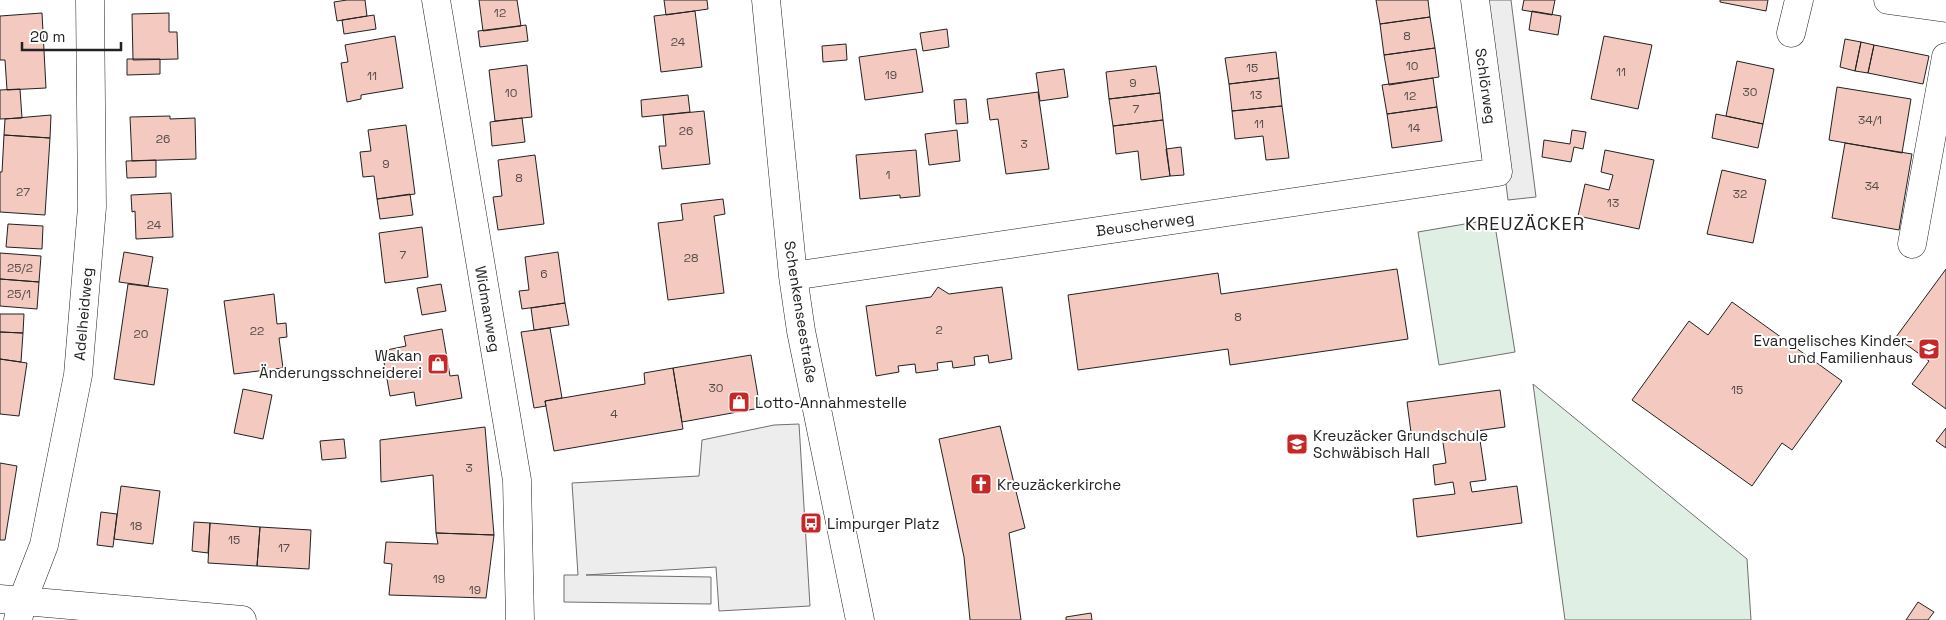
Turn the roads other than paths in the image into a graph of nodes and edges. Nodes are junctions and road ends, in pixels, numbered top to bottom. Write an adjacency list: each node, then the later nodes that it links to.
1 (90, 0): 13 (street, Adelheidweg)
2 (436, 0): 15 (street, Widmanweg)
3 (766, 0): 12 (street, Schenkenseestraße)
4 (1475, 0): 10 (street, Schlörweg)
5 (1799, 0): 8 (street)
6 (1888, 0): 7 (street)
7 (1946, 8)
8 (1791, 33)
9 (1946, 57): 11 (street)
10 (1498, 172): 12 (street, Beuscherweg)
11 (1912, 244)
12 (793, 276): 16 (street, Schenkenseestraße)
13 (13, 607): 14 (street)
14 (242, 620)
15 (520, 620)
16 (860, 620)

